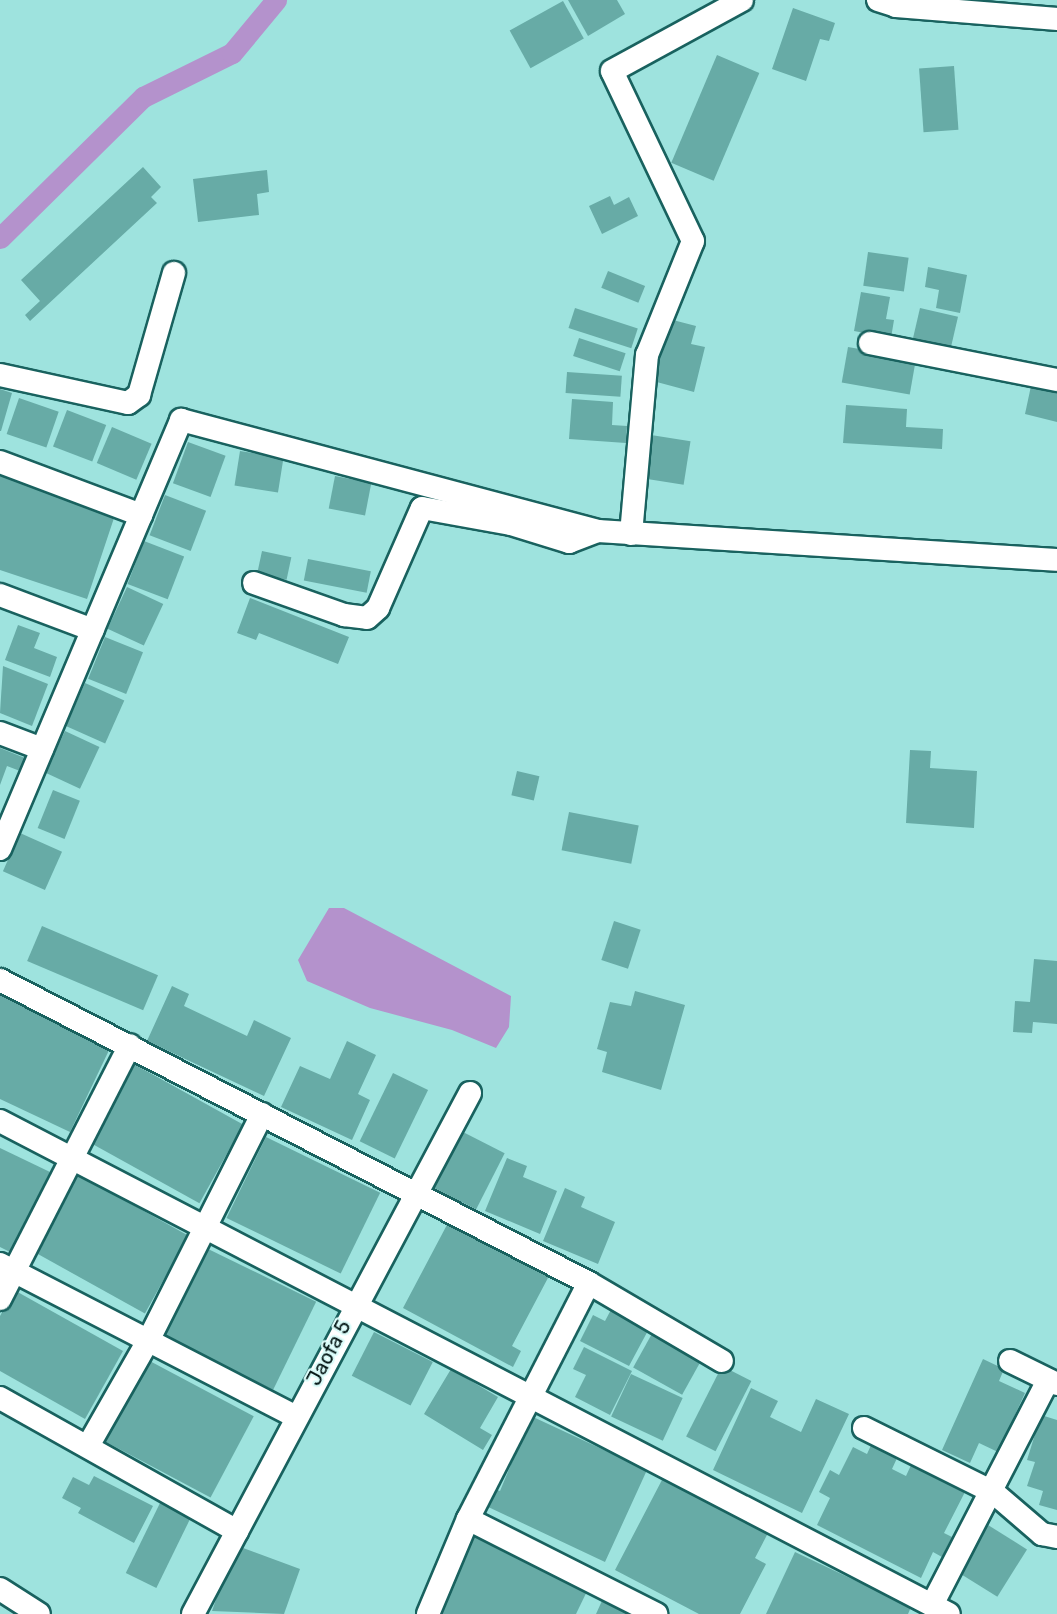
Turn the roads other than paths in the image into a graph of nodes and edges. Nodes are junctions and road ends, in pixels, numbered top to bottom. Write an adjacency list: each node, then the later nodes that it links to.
1 (742, 0): 12 (street)
2 (878, 0): 3 (street)
3 (998, 8): 4 (street)
4 (1057, 19)
5 (174, 273): 7 (street)
6 (870, 343): 8 (street)
7 (0, 375)
8 (1057, 380)
9 (0, 462): 10 (street)
10 (141, 515): 11 (street); 16 (street)
11 (597, 531): 12 (street); 14 (street)
12 (631, 534): 13 (street)
13 (1057, 560)
14 (254, 583)
15 (0, 595): 16 (street)
16 (93, 630): 18 (street)
17 (0, 733): 18 (street)
18 (42, 749): 19 (street)
19 (0, 849)
20 (0, 980): 21 (street)
21 (130, 1045): 23 (street); 25 (street)
22 (470, 1093): 26 (street, Jaofa 5)
23 (262, 1114): 26 (street); 27 (street)
24 (0, 1121): 25 (street)
25 (74, 1159): 27 (street); 28 (street)
26 (415, 1194): 29 (street); 31 (street, Jaofa 5)
27 (206, 1226): 31 (street); 32 (street)
28 (7, 1268): 30 (street); 32 (street)
29 (589, 1283): 33 (street); 36 (street)
30 (0, 1299)
31 (355, 1303): 36 (street); 38 (street, Jaofa 5)
32 (148, 1341): 38 (street); 40 (street)
33 (722, 1361)
34 (1010, 1361): 35 (street)
35 (1053, 1382): 41 (street)
36 (529, 1397): 42 (street); 46 (street)
37 (0, 1398): 40 (street)
38 (296, 1417): 43 (street, Jaofa 5)
39 (864, 1428): 41 (street)
40 (88, 1446): 43 (street)
41 (993, 1492): 44 (street); 46 (street)
42 (468, 1519): 49 (street); 50 (street)
43 (237, 1531): 48 (street, Jaofa 5)
44 (1057, 1537)
45 (0, 1589): 47 (street)
46 (940, 1610)
47 (32, 1612)
48 (193, 1614)
49 (428, 1614)
50 (656, 1614)

